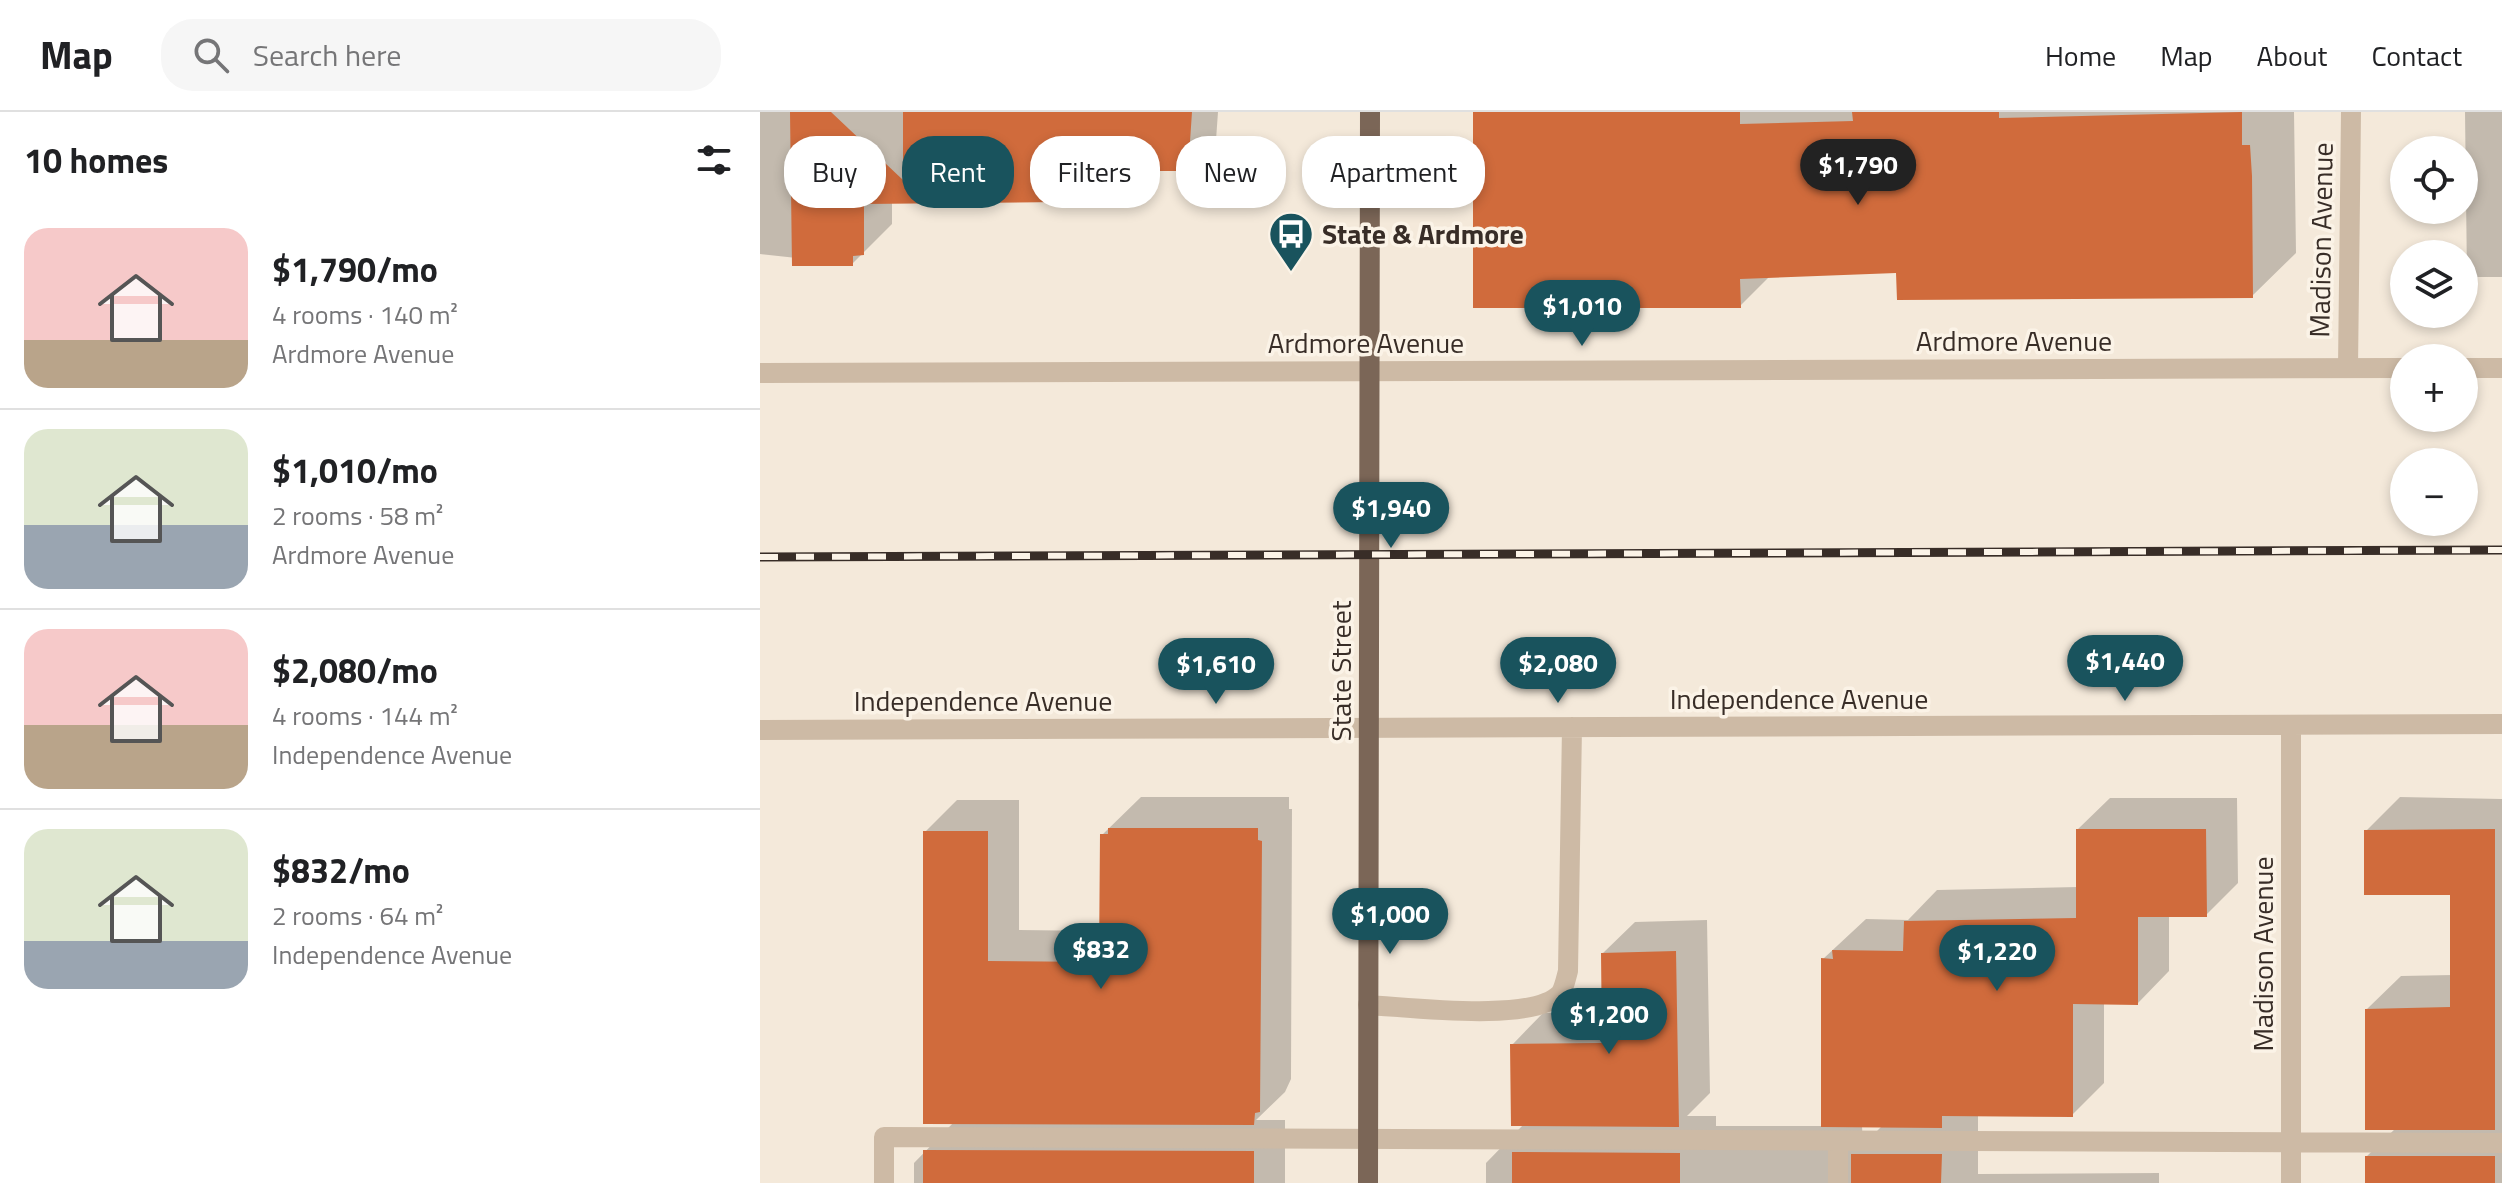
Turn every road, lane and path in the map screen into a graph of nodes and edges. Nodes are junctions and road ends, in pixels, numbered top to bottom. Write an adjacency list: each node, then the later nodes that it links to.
1 (1370, 112): 7 (main road, State Street)
2 (2351, 112): 3 (street, Madison Avenue)
3 (2348, 368): 4 (street, Ardmore Avenue); 7 (street, Ardmore Avenue)
4 (2390, 368)
5 (2478, 368): 6 (street)
6 (2502, 368)
7 (1370, 371): 8 (street, Ardmore Avenue); 12 (main road, State Street)
8 (760, 373)
9 (2502, 724): 10 (street, Independence Avenue)
10 (2291, 725): 11 (street, Independence Avenue); 17 (street, Madison Avenue)
11 (1572, 727): 12 (street, Independence Avenue); 14 (street)
12 (1368, 728): 13 (street, Independence Avenue); 14 (main road, State Street)
13 (760, 730)
14 (1368, 1005): 15 (main road, State Street)
15 (1368, 1142): 16 (street); 19 (street); 20 (main road, State Street)
16 (1838, 1142): 17 (street); 21 (street)
17 (2291, 1142): 18 (street); 22 (street, Madison Avenue)
18 (2502, 1143)
19 (884, 1183)
20 (1368, 1183)
21 (1838, 1183)
22 (2291, 1183)

